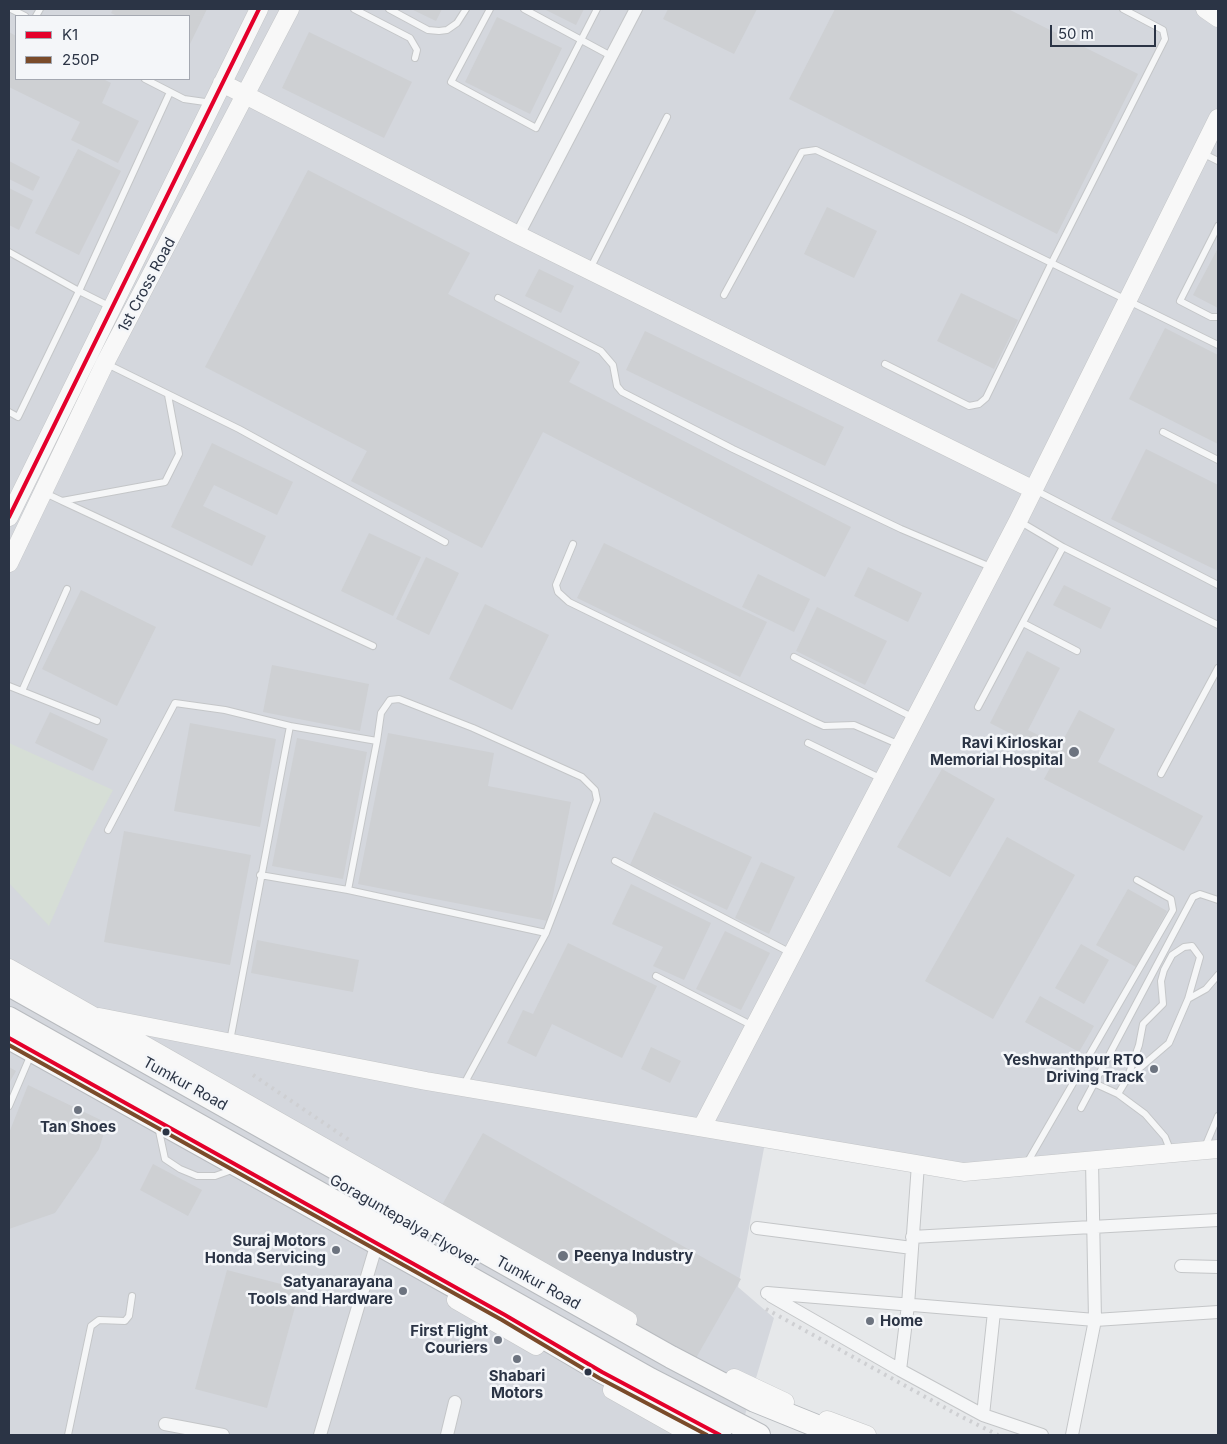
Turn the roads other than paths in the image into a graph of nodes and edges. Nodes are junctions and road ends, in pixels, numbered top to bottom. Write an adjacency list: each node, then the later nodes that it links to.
1 (11, 9): 13 (lane)
2 (259, 9): 19 (street, 1st Cross Road)
3 (290, 9): 21 (street, 1st Cross Road)
4 (354, 9): 17 (lane)
5 (389, 9): 6 (lane)
6 (466, 9)
7 (490, 9): 15 (lane)
8 (524, 9): 15 (lane)
9 (596, 9): 15 (lane)
10 (636, 9): 16 (street)
11 (1123, 9): 30 (lane)
12 (1205, 9): 14 (street)
13 (23, 15)
14 (1218, 18)
15 (581, 39): 16 (lane)
16 (611, 56): 28 (street)
17 (415, 58)
18 (148, 80): 20 (lane)
19 (222, 83): 21 (street); 22 (street, 1st Cross Road)
20 (170, 92): 22 (lane); 32 (lane)
21 (247, 95): 28 (street); 40 (street, 1st Cross Road)
22 (213, 103): 36 (street, 1st Cross Road)
23 (667, 117): 31 (lane)
24 (1218, 118): 25 (street)
25 (1201, 152): 26 (lane); 35 (street)
26 (1218, 161)
27 (1218, 226): 37 (lane)
28 (518, 235): 31 (street)
29 (9, 252): 32 (lane)
30 (1051, 264): 33 (lane); 35 (lane); 41 (lane)
31 (590, 271): 46 (street)
32 (79, 291): 36 (lane); 43 (lane)
33 (724, 295)
34 (498, 298): 55 (lane)
35 (1128, 300): 38 (lane); 46 (street)
36 (112, 307): 39 (street, 1st Cross Road)
37 (1218, 317)
38 (1218, 345)
39 (89, 354): 40 (lane); 49 (street, 1st Cross Road)
40 (106, 363): 42 (lane); 47 (street, 1st Cross Road)
41 (885, 364)
42 (168, 394): 48 (lane); 51 (lane)
43 (9, 412)
44 (1163, 432): 45 (lane)
45 (1218, 460)
46 (1034, 490): 50 (street); 56 (lane)
47 (42, 492): 48 (lane); 54 (street, 1st Cross Road)
48 (62, 501): 60 (lane)
49 (9, 517)
50 (1018, 521): 53 (lane); 55 (street)
51 (445, 542)
52 (573, 544): 72 (lane)
53 (1063, 547): 58 (lane); 59 (lane)
54 (9, 563)
55 (994, 568): 67 (street)
56 (1218, 585)
57 (67, 589): 65 (lane)
58 (1023, 623): 61 (lane); 66 (lane)
59 (1218, 625)
60 (373, 646)
61 (1077, 651)
62 (794, 658): 67 (lane)
63 (1218, 668): 73 (lane)
64 (9, 686): 65 (lane)
65 (22, 691): 68 (lane)
66 (978, 707)
67 (915, 718): 72 (street)
68 (97, 721)
69 (290, 726): 70 (lane); 75 (lane); 77 (lane)
70 (377, 741): 79 (lane); 81 (lane)
71 (808, 743): 74 (lane)
72 (901, 746): 74 (street)
73 (1161, 774)
74 (883, 780): 82 (street)
75 (108, 830)
76 (615, 861): 82 (lane)
77 (260, 875): 79 (lane); 93 (lane)
78 (1137, 880): 108 (lane)
79 (348, 890): 81 (lane)
80 (1218, 900): 97 (lane)
81 (546, 933): 98 (lane)
82 (793, 954): 91 (street)
83 (9, 968): 89 (street)
84 (656, 976): 91 (lane)
85 (1218, 976): 88 (lane)
86 (9, 986): 133 (highway, Tumkur Road)
87 (9, 998): 132 (highway, Goraguntepalya Flyover)
88 (1188, 999): 96 (lane); 96 (lane)
89 (98, 1017): 93 (street); 134 (street)
90 (9, 1018): 131 (highway, Goraguntepalya Flyover)
91 (754, 1027): 103 (street)
92 (9, 1038): 130 (highway)
93 (230, 1043): 98 (street)
94 (9, 1048): 95 (street)
95 (29, 1059): 100 (lane); 113 (street)
96 (1127, 1079): 99 (lane)
97 (1094, 1083): 99 (lane); 101 (lane)
98 (463, 1087): 103 (street)
99 (1118, 1094): 105 (lane)
100 (9, 1106)
101 (1081, 1108)
102 (1218, 1116): 104 (lane)
103 (702, 1127): 107 (street)
104 (1211, 1150): 105 (street)
105 (1171, 1153): 106 (street)
106 (1092, 1161): 108 (street); 110 (street)
107 (918, 1164): 108 (street); 112 (street)
108 (1024, 1168)
109 (1218, 1220): 110 (street)
110 (1093, 1225): 112 (street); 120 (street)
111 (757, 1228): 112 (street)
112 (912, 1242): 117 (street)
113 (374, 1253): 127 (street); 129 (street)
114 (1181, 1266): 115 (street)
115 (1218, 1267)
116 (132, 1296): 125 (lane)
117 (908, 1305): 118 (street); 121 (street); 121 (street)
118 (994, 1312): 120 (street); 123 (street)
119 (1218, 1312): 120 (street)
120 (1095, 1320): 136 (street)
121 (900, 1370): 123 (street)
122 (455, 1402): 128 (street)
123 (983, 1415): 135 (street)
124 (165, 1424): 126 (street)
125 (68, 1435)
126 (223, 1435)
127 (320, 1435)
128 (448, 1435)
129 (692, 1435)
130 (720, 1435)
131 (760, 1435)
132 (804, 1435)
133 (839, 1435)
134 (867, 1435)
135 (1042, 1435)
136 (1072, 1435)

